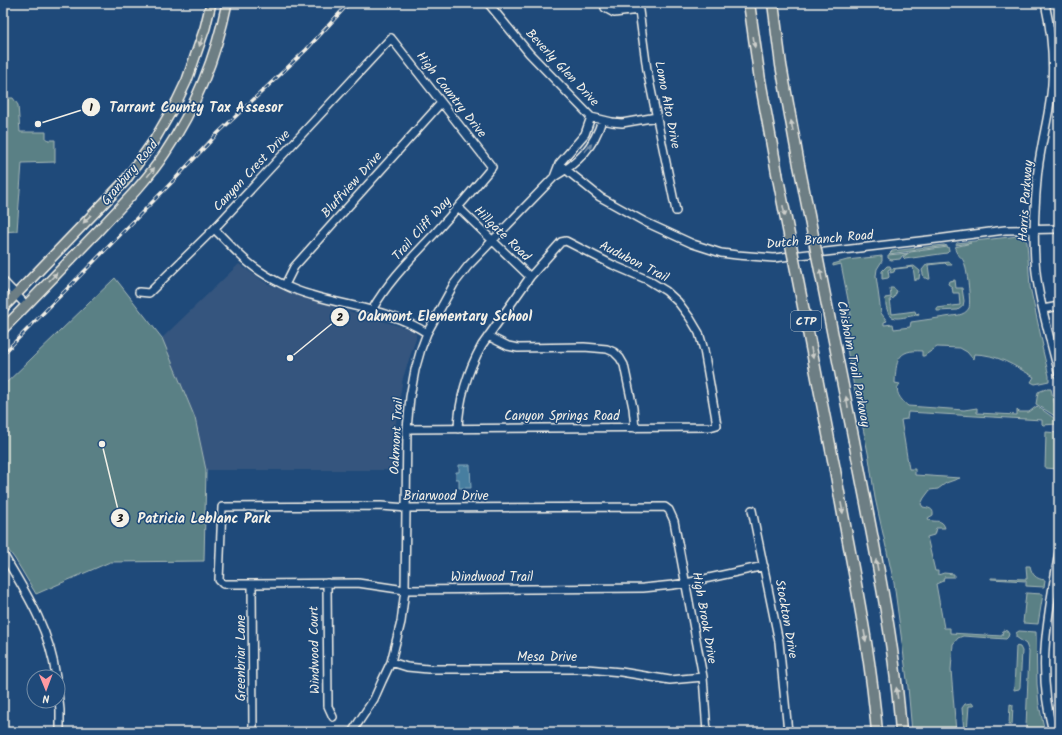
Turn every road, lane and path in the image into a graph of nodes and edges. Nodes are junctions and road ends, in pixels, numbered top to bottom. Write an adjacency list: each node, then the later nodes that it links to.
1 (211, 3): 11 (main road, Granbury Road, one-way to 11)
2 (227, 3): 13 (main road, Granbury Road)
3 (488, 3): 15 (street, Beverly Glen Drive)
4 (773, 3): 12 (highway, Chisholm Trail Parkway / CTP)
5 (778, 3): 12 (highway)
6 (1045, 3): 26 (street, Harris Parkway)
7 (639, 6): 9 (street); 16 (street, Lomo Alto Drive)
8 (749, 6): 69 (highway, CTP, one-way to 69, bridge)
9 (605, 8)
10 (391, 38): 14 (street, High Country Drive); 27 (street, Canyon Crest Drive)
11 (194, 62): 13 (main road); 22 (main road, Granbury Road)
12 (781, 66): 70 (highway, Chisholm Trail Parkway / CTP, one-way to 12, bridge)
13 (209, 67): 23 (main road, Granbury Road, one-way to 13)
14 (441, 103): 19 (street, High Country Drive); 32 (street, Bluffview Drive)
15 (592, 117): 17 (street, Beverly Glen Drive); 18 (street, Oakmont Trail)
16 (657, 117): 17 (street, Beverly Glen Drive); 25 (street, Lomo Alto Drive)
17 (602, 120): 20 (street, Oakmont Trail, one-way to 17)
18 (559, 164): 20 (street, Dutch Branch Road); 21 (street, Oakmont Trail)
19 (492, 167): 24 (street, Trail Cliff Way)
20 (566, 170): 21 (street, Oakmont Trail); 26 (street, Dutch Branch Road)
21 (554, 178): 29 (street, Oakmont Trail)
22 (125, 181): 23 (main road); 34 (main road, Granbury Road, one-way to 34)
23 (136, 190): 35 (main road, Granbury Road, one-way to 23)
24 (458, 207): 29 (street, Hillgate Road); 39 (street, Trail Cliff Way)
25 (676, 211)
26 (1035, 228): 28 (street, Dutch Branch Road); 38 (street, Harris Parkway)
27 (214, 229): 32 (street); 33 (street, Canyon Crest Drive)
28 (1059, 229)
29 (492, 242): 30 (street, Hillgate Road); 41 (street, Oakmont Trail)
30 (530, 277): 42 (street); 44 (street, Audubon Trail)
31 (3, 281): 34 (street)
32 (284, 285): 39 (street)
33 (140, 292)
34 (15, 295): 35 (street); 37 (main road, Granbury Road)
35 (26, 305): 40 (main road, Granbury Road)
36 (1059, 306): 38 (street)
37 (3, 308)
38 (1043, 309): 43 (street, Harris Parkway)
39 (372, 310): 41 (street)
40 (3, 329)
41 (427, 333): 46 (street, Oakmont Trail)
42 (488, 336): 45 (street); 47 (street)
43 (1059, 375)
44 (717, 425): 45 (street, Canyon Springs Road)
45 (635, 428): 47 (street, Canyon Springs Road)
46 (407, 429): 47 (street, Canyon Springs Road); 48 (street, Oakmont Trail)
47 (458, 429)
48 (407, 508): 49 (street, Briarwood Drive); 54 (street, Briarwood Drive); 58 (street, Oakmont Trail)
49 (669, 510): 56 (street, High Brook Drive)
50 (752, 510): 53 (street, Stockton Drive)
51 (1059, 552): 71 (street)
52 (3, 554): 60 (street)
53 (764, 566): 56 (street, Windwood Trail); 68 (street, Stockton Drive)
54 (219, 580): 57 (street, Windwood Trail)
55 (327, 583): 57 (street, Windwood Trail); 58 (street, Windwood Trail); 63 (street, Windwood Court)
56 (686, 583): 58 (street, Windwood Trail); 61 (street, High Brook Drive)
57 (252, 584): 65 (street, Greenbriar Lane)
58 (405, 590): 59 (street, Oakmont Trail)
59 (391, 662): 61 (street, Mesa Drive); 66 (street, Oakmont Trail)
60 (54, 669)
61 (703, 677): 67 (street, High Brook Drive)
62 (60, 709): 64 (street)
63 (333, 717)
64 (60, 732)
65 (253, 732)
66 (352, 732)
67 (707, 732)
68 (788, 732)
69 (877, 732)
70 (901, 732)
71 (1053, 732)

